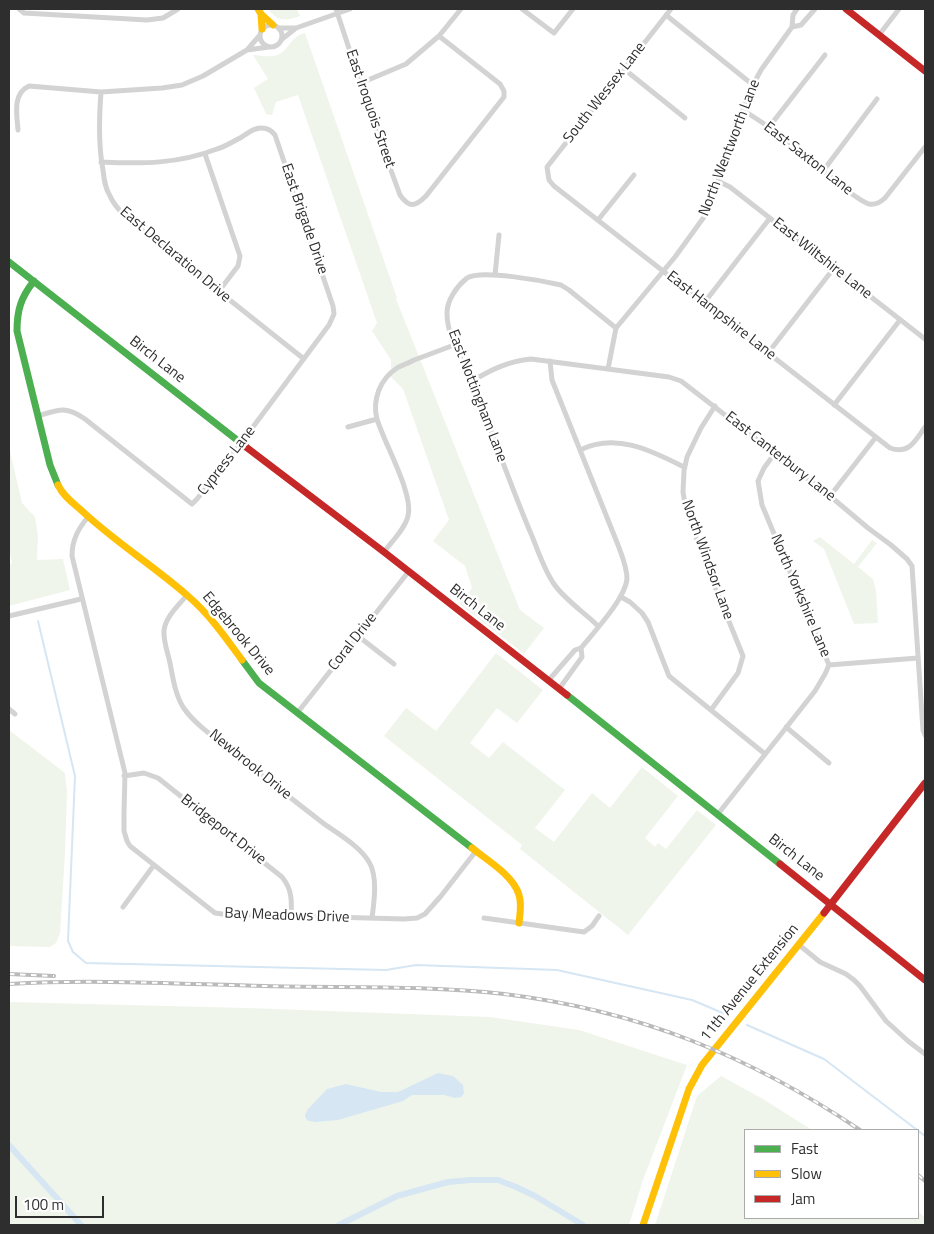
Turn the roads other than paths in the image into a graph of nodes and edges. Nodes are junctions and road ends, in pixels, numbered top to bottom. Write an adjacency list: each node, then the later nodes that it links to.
1 (178, 9): 11 (street)
2 (350, 9): 13 (street)
3 (461, 9): 20 (street)
4 (522, 9): 5 (street)
5 (573, 9)
6 (671, 9): 14 (street, South Wessex Lane)
7 (797, 9): 17 (street, North Wentworth Lane)
8 (814, 9): 17 (street, North Wentworth Lane)
9 (846, 9): 19 (street)
10 (899, 9): 19 (street)
11 (19, 10)
12 (259, 11): 15 (street); 18 (street)
13 (336, 11): 16 (street); 27 (street, East Iroquois Street)
14 (666, 15): 25 (street, South Wessex Lane); 28 (street)
15 (276, 27): 16 (street); 18 (street); 21 (street)
16 (296, 28): 21 (street)
17 (792, 28): 28 (street, North Wentworth Lane)
18 (261, 32): 22 (street); 23 (street)
19 (879, 35): 26 (street)
20 (439, 36): 27 (street); 27 (street, East Iroquois Street)
21 (280, 41): 22 (street)
22 (269, 47): 23 (street)
23 (247, 50): 29 (street)
24 (825, 55): 33 (street)
25 (624, 69): 32 (street); 40 (street, South Wessex Lane)
26 (925, 71)
27 (361, 83)
28 (753, 85): 31 (street, North Wentworth Lane)
29 (101, 92): 34 (street); 37 (street, East Declaration Drive)
30 (877, 99): 38 (street)
31 (743, 110): 33 (street, East Saxton Lane); 41 (street, North Wentworth Lane)
32 (685, 118)
33 (769, 127): 38 (street, East Saxton Lane)
34 (18, 130)
35 (925, 147): 38 (street, East Saxton Lane)
36 (205, 154): 37 (street); 50 (street); 52 (street, East Brigade Drive)
37 (101, 162): 50 (street, East Declaration Drive)
38 (823, 171)
39 (634, 175): 43 (street)
40 (548, 178): 43 (street, East Hampshire Lane)
41 (718, 181): 42 (street, East Wiltshire Lane); 47 (street, North Wentworth Lane)
42 (770, 218): 46 (street, East Wiltshire Lane); 51 (street)
43 (598, 220): 47 (street, East Hampshire Lane)
44 (499, 235): 48 (street)
45 (9, 262): 49 (street, Birch Lane)
46 (834, 268): 53 (street, East Wiltshire Lane); 57 (street)
47 (663, 271): 51 (street, East Hampshire Lane); 54 (street, North Wentworth Lane)
48 (495, 275): 54 (street, East Nottingham Lane); 56 (street, East Nottingham Lane)
49 (34, 281): 64 (street, Edgebrook Drive); 69 (street, Birch Lane)
50 (219, 291): 58 (street, East Declaration Drive)
51 (704, 302): 57 (street, East Hampshire Lane)
52 (334, 314): 58 (street, Cypress Lane)
53 (900, 320): 55 (street, East Wiltshire Lane); 62 (street)
54 (616, 328): 60 (street, North Wentworth Lane)
55 (925, 340)
56 (454, 345): 61 (street, East Nottingham Lane); 65 (street)
57 (768, 353): 62 (street, East Hampshire Lane)
58 (304, 359): 69 (street, Cypress Lane)
59 (550, 361): 60 (street, East Canterbury Lane); 61 (street, East Canterbury Lane); 70 (street)
60 (608, 369): 63 (street, East Canterbury Lane)
61 (472, 381): 81 (street, East Nottingham Lane)
62 (834, 405): 68 (street, East Hampshire Lane)
63 (715, 406): 71 (street, East Canterbury Lane); 72 (street, North Windsor Lane)
64 (38, 416): 69 (street, Cypress Lane); 74 (street, Edgebrook Drive)
65 (377, 419): 66 (street); 75 (street)
66 (348, 427)
67 (925, 427): 68 (street, East Hampshire Lane)
68 (876, 437): 73 (street)
69 (241, 443): 75 (street, Birch Lane)
70 (580, 450): 72 (street); 78 (street)
71 (775, 453): 73 (street, East Canterbury Lane); 86 (street, North Yorkshire Lane)
72 (684, 467): 90 (street, North Windsor Lane)
73 (830, 496): 84 (street, East Canterbury Lane)
74 (88, 517): 77 (street, Edgebrook Drive); 79 (street, Bay Meadows Drive)
75 (384, 552): 76 (street, Birch Lane)
76 (408, 571): 82 (street, Coral Drive); 87 (street, Birch Lane)
77 (187, 595): 91 (street, Edgebrook Drive); 106 (street, Newbrook Drive)
78 (621, 597): 81 (street); 90 (street)
79 (81, 599): 80 (street); 97 (street, Bay Meadows Drive)
80 (9, 616)
81 (598, 626): 83 (street)
82 (358, 636): 85 (street); 91 (street, Coral Drive)
83 (581, 648): 87 (street); 88 (street)
84 (918, 658): 86 (street); 94 (street, East Canterbury Lane)
85 (394, 664)
86 (829, 664): 93 (street, North Yorkshire Lane)
87 (548, 681): 88 (street, Birch Lane)
88 (559, 689): 99 (street, Birch Lane)
89 (9, 709): 92 (street)
90 (711, 710): 95 (street)
91 (298, 712): 100 (street, Edgebrook Drive)
92 (15, 714)
93 (786, 727): 95 (street, North Yorkshire Lane); 96 (street)
94 (925, 735)
95 (765, 754): 99 (street, North Yorkshire Lane)
96 (829, 763)
97 (124, 776): 101 (street, Bay Meadows Drive); 104 (street, Bridgeport Drive)
98 (925, 783): 102 (street, 11th Avenue Extension)
99 (718, 814): 102 (street, Birch Lane)
100 (476, 851): 106 (street, Bay Meadows Drive); 108 (street, Edgebrook Drive)
101 (154, 865): 103 (street); 104 (street, Bay Meadows Drive)
102 (831, 904): 109 (street, 11th Avenue Extension); 110 (street, Birch Lane)
103 (123, 908)
104 (291, 916): 106 (street, Bay Meadows Drive)
105 (600, 916): 108 (street)
106 (372, 918)
107 (484, 918): 108 (street)
108 (519, 923)
109 (798, 944): 111 (street); 112 (street, 11th Avenue Extension)
110 (925, 980)
111 (925, 1054)
112 (643, 1225)

